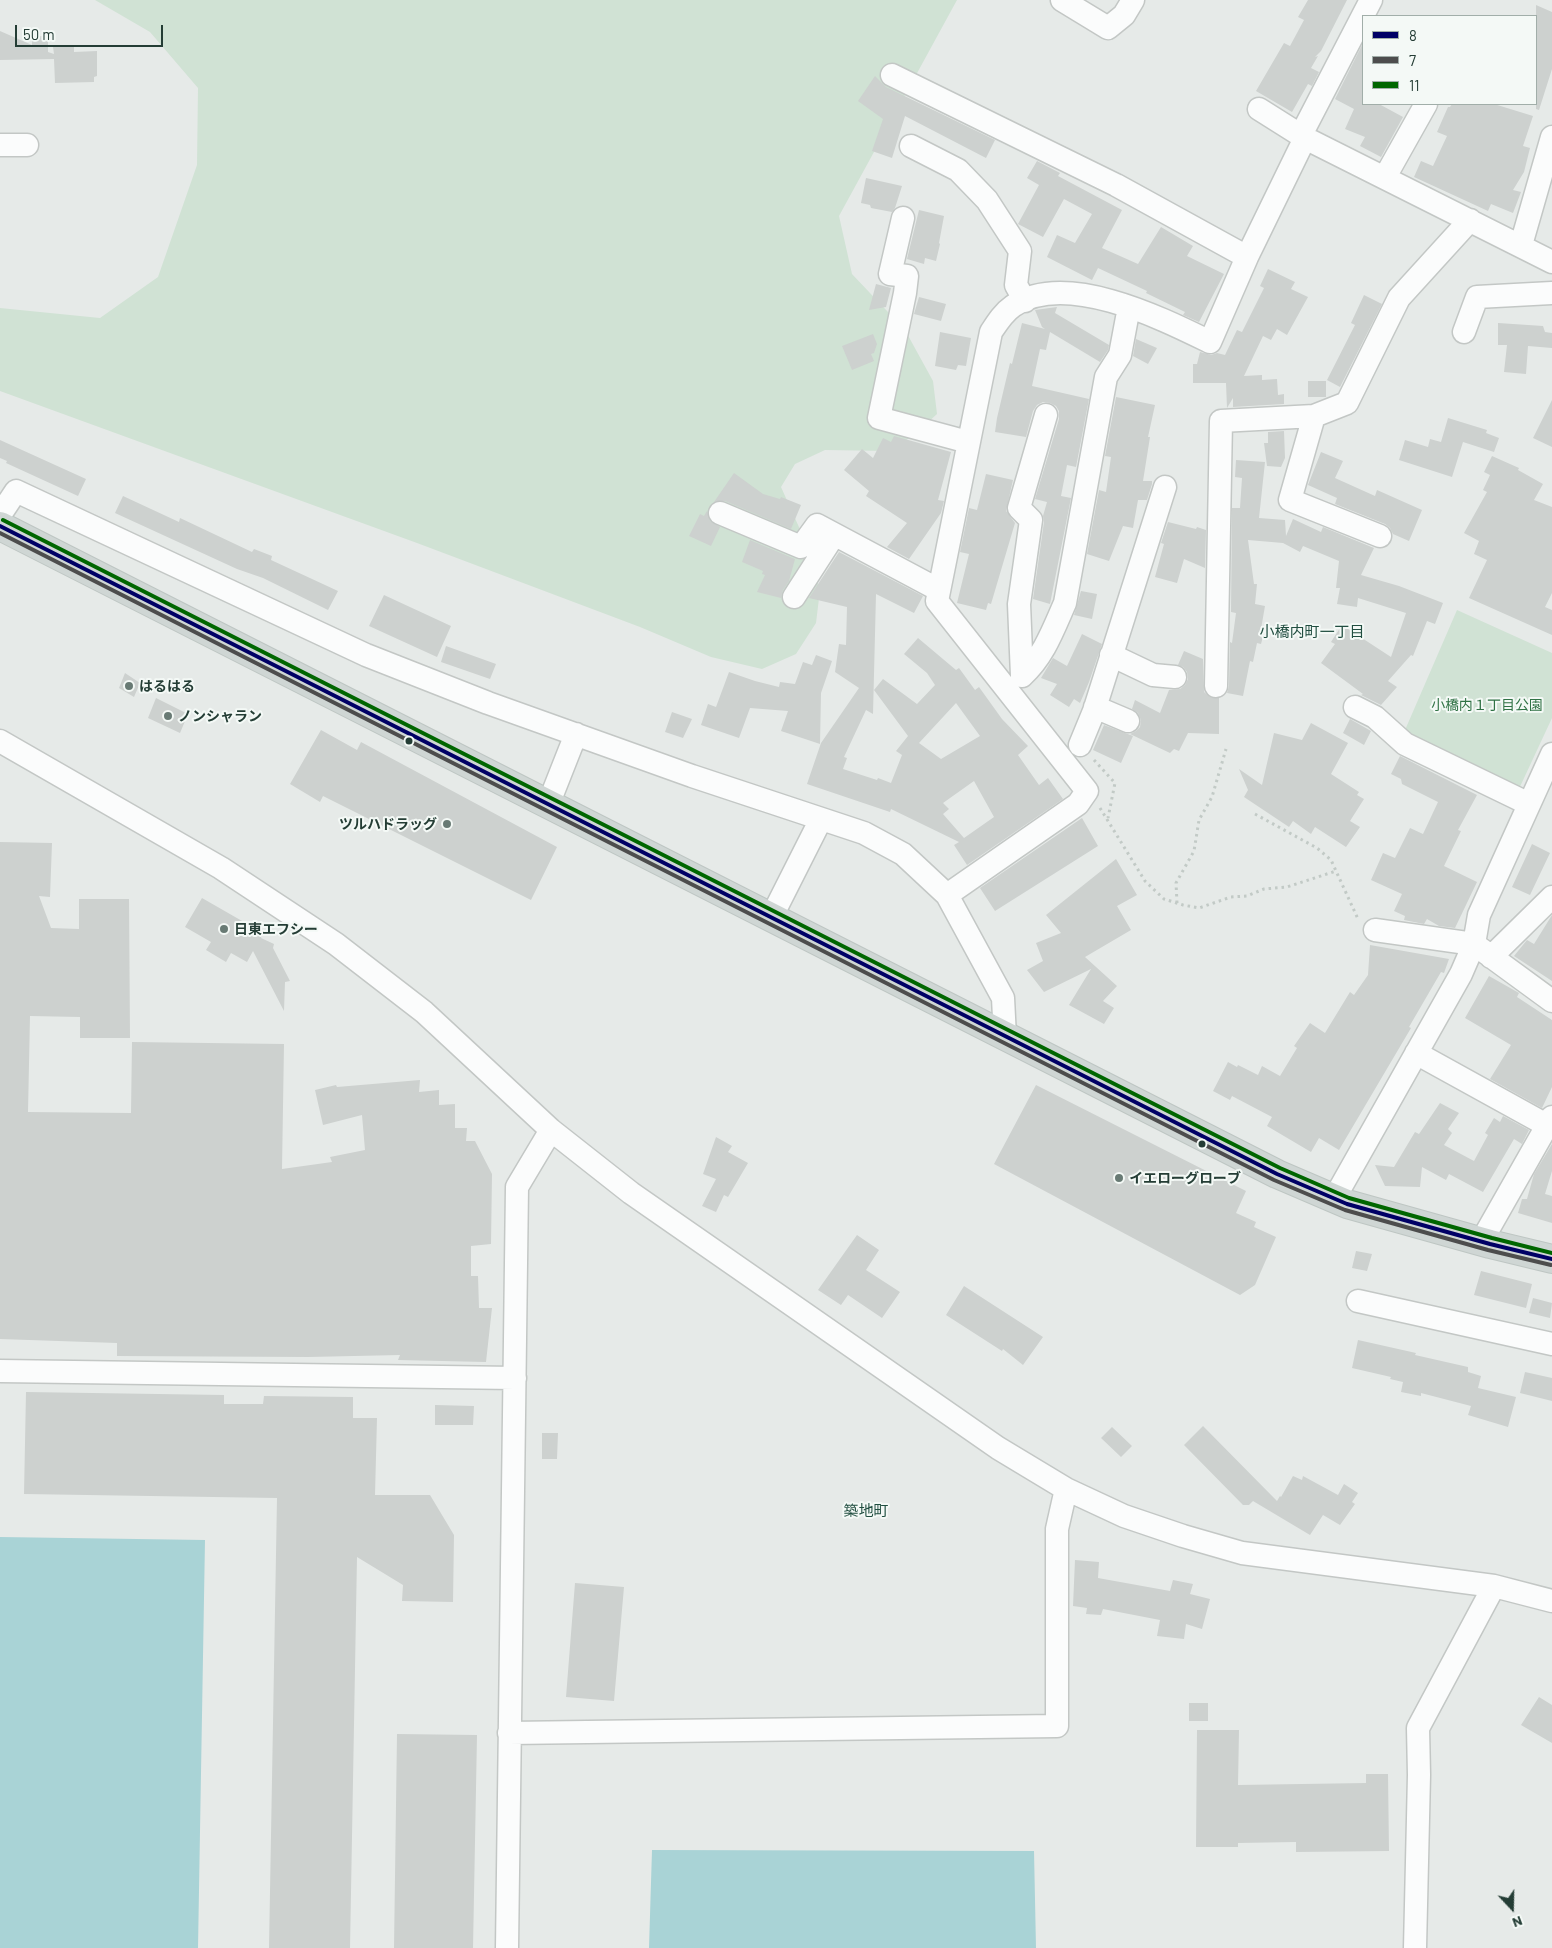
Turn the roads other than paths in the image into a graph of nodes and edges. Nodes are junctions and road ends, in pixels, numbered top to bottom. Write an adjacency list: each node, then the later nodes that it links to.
1 (1062, 0): 2 (street)
2 (1133, 0)
3 (1371, 0): 4 (street)
4 (1364, 15)
5 (1362, 18): 9 (street)
6 (892, 74): 18 (street)
7 (1425, 105): 14 (street)
8 (1259, 110): 9 (street)
9 (1303, 136): 14 (street); 18 (street)
10 (1552, 137): 17 (street)
11 (0, 145): 12 (street)
12 (27, 145)
13 (911, 146): 21 (street)
14 (1385, 178): 16 (street)
15 (903, 218): 26 (street)
16 (1470, 220): 17 (street); 25 (street)
17 (1521, 245): 19 (street)
18 (1247, 257): 22 (street)
19 (1552, 262)
20 (1552, 293): 23 (street)
21 (1025, 301): 22 (street); 26 (street)
22 (1129, 307): 24 (street)
23 (1464, 332)
24 (1046, 414)
25 (1314, 416): 32 (street); 37 (street)
26 (968, 442): 33 (street)
27 (1165, 487): 35 (street)
28 (720, 513): 31 (street)
29 (0, 514): 41 (street)
30 (0, 526): 46 (main road)
31 (834, 535): 33 (street); 34 (street)
32 (1380, 536)
33 (939, 590): 48 (street)
34 (794, 597)
35 (1111, 655): 36 (street); 38 (street)
36 (1175, 677)
37 (1216, 686)
38 (1095, 707): 40 (street); 43 (street)
39 (1355, 707): 45 (street)
40 (1128, 721)
41 (576, 734): 46 (street); 47 (street)
42 (0, 741): 58 (street)
43 (1080, 745)
44 (1552, 754): 45 (street)
45 (1529, 804): 52 (street)
46 (548, 805): 50 (main road)
47 (821, 819): 48 (street); 50 (street)
48 (947, 895): 55 (street)
49 (1552, 897): 53 (street)
50 (770, 918): 55 (main road)
51 (1367, 925): 52 (street)
52 (1474, 944): 53 (street); 56 (street)
53 (1492, 957): 54 (street)
54 (1552, 1001)
55 (1005, 1038): 59 (main road)
56 (1416, 1053): 57 (street); 59 (street)
57 (1550, 1124): 60 (street)
58 (552, 1130): 65 (street); 66 (street)
59 (1334, 1199): 60 (main road)
60 (1481, 1242): 61 (main road)
61 (1552, 1259)
62 (1358, 1300): 63 (street)
63 (1552, 1344)
64 (0, 1371): 65 (street)
65 (515, 1378): 69 (street)
66 (1066, 1489): 67 (street); 69 (street)
67 (1494, 1586): 68 (street); 71 (street)
68 (1552, 1601)
69 (509, 1733): 70 (street)
70 (507, 1948)
71 (1415, 1948)

